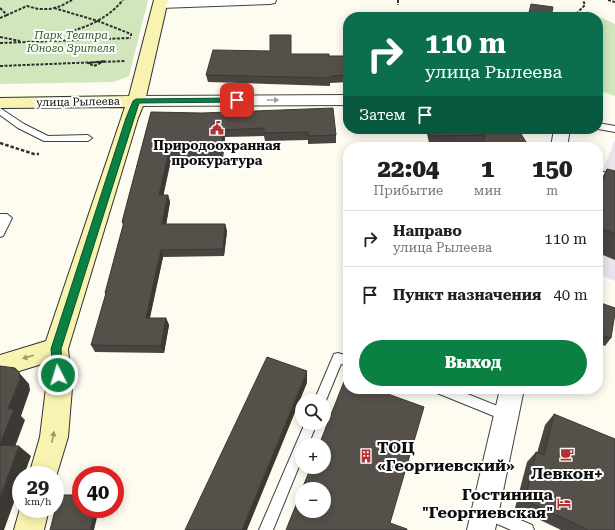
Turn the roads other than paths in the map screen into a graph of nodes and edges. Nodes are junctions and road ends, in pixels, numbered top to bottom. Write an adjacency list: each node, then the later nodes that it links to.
1 (270, 0): 2 (street)
2 (161, 2): 4 (street)
3 (343, 100): 4 (street, улица Рылеева, one-way to 3)
4 (136, 101): 5 (street, улица Рылеева); 14 (street)
5 (0, 103)
6 (0, 111): 9 (lane)
7 (603, 127): 8 (lane)
8 (615, 129)
9 (88, 138)
10 (603, 175): 11 (lane)
11 (615, 179)
12 (0, 218): 13 (lane)
13 (0, 233)
14 (56, 349): 16 (street, one-way to 16); 22 (street, one-way to 14)
15 (343, 360): 17 (lane)
16 (0, 366)
17 (323, 394)
18 (454, 394): 20 (lane)
19 (511, 394): 20 (street)
20 (507, 415): 24 (street)
21 (308, 430): 26 (lane)
22 (46, 466)
23 (32, 518): 25 (street)
24 (483, 521): 27 (lane)
25 (29, 530)
26 (266, 530)
27 (526, 530)

